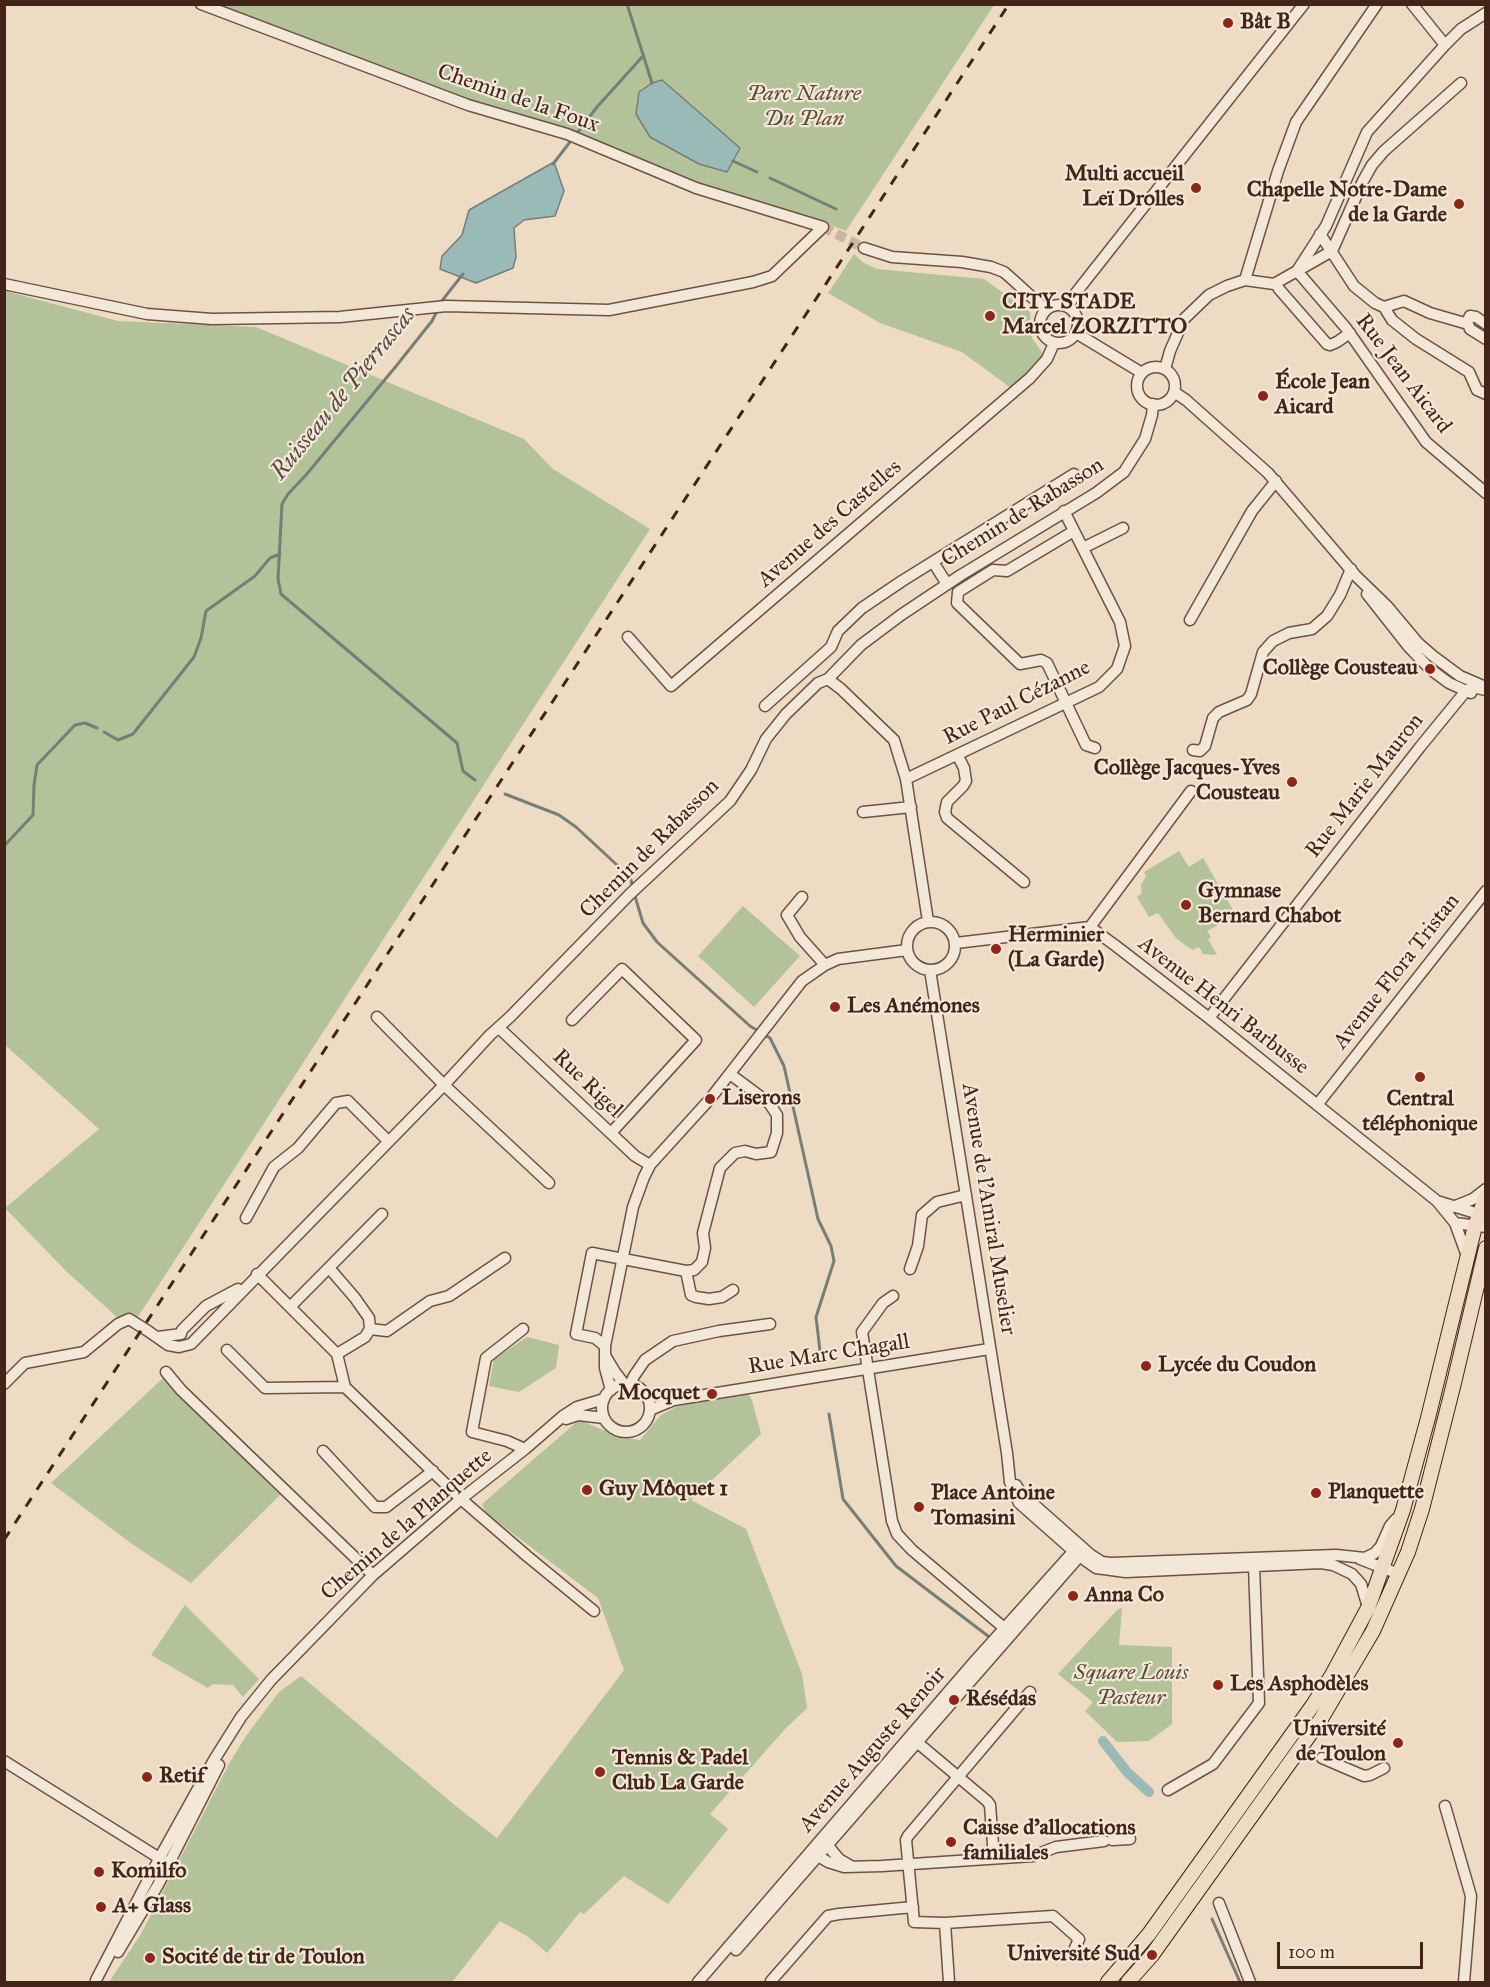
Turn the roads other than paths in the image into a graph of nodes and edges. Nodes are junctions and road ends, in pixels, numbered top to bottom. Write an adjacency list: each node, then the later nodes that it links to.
1 (201, 4): 14 (street, Chemin de la Foux)
2 (1304, 4): 15 (street)
3 (1377, 4): 12 (street)
4 (1412, 4): 6 (street)
5 (1485, 13): 6 (street)
6 (1445, 45): 8 (street)
7 (1461, 83): 10 (street)
8 (1320, 234): 10 (street); 11 (street)
9 (866, 249): 17 (street)
10 (1332, 251): 11 (street); 16 (street)
11 (1297, 271): 13 (street); 21 (street, Rue Jean Aicard)
12 (1245, 280): 13 (street); 24 (street)
13 (1276, 283): 21 (street)
14 (4, 284)
15 (1068, 307): 17 (street); 20 (street)
16 (1384, 307): 18 (street); 27 (street)
17 (1046, 310): 23 (street)
18 (1468, 324): 19 (street); 22 (street)
19 (1485, 324)
20 (1076, 333): 23 (street); 25 (street)
21 (1350, 333): 31 (street, Rue Jean Aicard)
22 (1485, 339)
23 (1054, 343): 40 (street, Avenue des Castelles)
24 (1165, 369): 25 (street); 26 (street)
25 (1142, 373): 28 (street)
26 (1174, 392): 28 (street); 30 (street)
27 (1485, 394)
28 (1153, 404): 32 (street, Chemin de Rabasson)
29 (1074, 474): 36 (street)
30 (1276, 482): 37 (street); 39 (street)
31 (1485, 494)
32 (1064, 511): 34 (street, Rue Paul Cézanne); 38 (street, Chemin de Rabasson)
33 (1123, 528): 35 (street)
34 (1074, 531): 35 (street, Rue Paul Cézanne); 45 (street)
35 (1083, 548): 45 (street, Rue Paul Cézanne)
36 (933, 561): 38 (street); 46 (street)
37 (1354, 572): 42 (street); 43 (street); 48 (street)
38 (947, 584): 41 (street, Chemin de Rabasson)
39 (1190, 620)
40 (628, 637)
41 (828, 679): 50 (street); 66 (street, Chemin de Rabasson)
42 (1485, 688): 43 (street)
43 (1465, 692): 44 (street); 64 (street, Rue Marie Mauron)
44 (1485, 696)
45 (1065, 703): 47 (street); 49 (street, Rue Paul Cézanne)
46 (765, 706)
47 (1095, 748)
48 (1193, 750)
49 (958, 756): 50 (street, Rue Paul Cézanne); 54 (street)
50 (906, 779): 52 (street)
51 (1191, 791): 58 (street)
52 (911, 807): 53 (street); 57 (street)
53 (863, 813)
54 (1024, 882)
55 (1485, 891): 69 (street, Avenue Flora Tristan)
56 (802, 897): 61 (street)
57 (928, 921): 59 (street); 60 (street)
58 (1090, 927): 59 (street); 64 (street, Avenue Henri Barbusse)
59 (956, 944): 62 (street)
60 (907, 950): 61 (street); 62 (street)
61 (825, 965): 67 (street)
62 (930, 970): 75 (street, Avenue de l'Amiral Muselier)
63 (377, 1017): 68 (street)
64 (1209, 1018): 69 (street, Avenue Henri Barbusse)
65 (572, 1020): 70 (street)
66 (499, 1028): 68 (street, Chemin de Rabasson); 70 (street, Rue Rigel)
67 (730, 1074): 72 (street); 89 (street)
68 (444, 1084): 71 (street, Chemin de Rabasson); 73 (street)
69 (1317, 1105): 77 (street, Avenue Henri Barbusse)
70 (611, 1133): 72 (street, Rue Rigel)
71 (388, 1141): 80 (street); 90 (street, Chemin de Rabasson)
72 (650, 1165): 86 (street)
73 (549, 1183)
74 (1485, 1189): 78 (street)
75 (966, 1195): 88 (street); 100 (street, Avenue de l'Amiral Muselier)
76 (1485, 1196): 81 (main road)
77 (1437, 1201): 78 (street, Avenue Henri Barbusse); 82 (street, Avenue Henri Barbusse)
78 (1452, 1207): 81 (street, Avenue Henri Barbusse)
79 (382, 1214): 87 (street)
80 (246, 1218)
81 (1481, 1221): 82 (street); 84 (main road)
82 (1455, 1223): 84 (street, Avenue Henri Barbusse)
83 (1485, 1248): 125 (main road)
84 (1467, 1257): 119 (main road)
85 (505, 1258): 95 (street)
86 (624, 1259): 89 (street); 102 (street); 102 (street)
87 (330, 1269): 93 (street); 95 (street)
88 (910, 1269)
89 (686, 1271): 91 (street)
90 (257, 1274): 93 (street); 97 (street, Chemin de Rabasson); 99 (street, Chemin de Rabasson)
91 (733, 1290)
92 (893, 1296): 104 (street)
93 (290, 1307): 103 (street)
94 (770, 1324): 107 (street)
95 (370, 1329): 103 (street)
96 (524, 1329): 115 (street)
97 (181, 1335): 98 (street); 99 (street)
98 (158, 1337): 99 (street); 106 (street)
99 (190, 1344)
100 (990, 1349): 104 (street, Rue Marc Chagall); 120 (street, Avenue de l'Amiral Muselier)
101 (227, 1350): 108 (street)
102 (605, 1350): 107 (street); 109 (street)
103 (337, 1354): 108 (street)
104 (867, 1370): 111 (street, Rue Marc Chagall); 131 (street)
105 (166, 1372): 126 (street)
106 (4, 1384)
107 (627, 1385): 109 (street); 110 (street)
108 (345, 1387): 117 (street)
109 (607, 1395): 113 (street); 114 (street, Chemin de la Planquette)
110 (648, 1398): 111 (street, Rue Marc Chagall); 112 (street)
111 (674, 1400): 112 (street, Rue Marc Chagall)
112 (650, 1410): 113 (street)
113 (604, 1418): 114 (street, Chemin de la Planquette)
114 (558, 1422): 115 (street, Chemin de la Planquette)
115 (525, 1449): 118 (street, Chemin de la Planquette)
116 (323, 1451): 117 (street)
117 (433, 1471): 118 (street)
118 (461, 1499): 126 (street, Chemin de la Planquette); 130 (street)
119 (1403, 1510): 121 (street); 123 (main road)
120 (1079, 1550): 121 (street); 122 (street); 131 (street, Avenue Auguste Renoir)
121 (1360, 1559): 123 (street)
122 (1254, 1566): 124 (street); 138 (street)
123 (1383, 1568): 125 (street); 127 (main road)
124 (1352, 1574): 127 (street); 129 (street)
125 (1399, 1574): 128 (main road)
126 (373, 1575): 144 (street, Chemin de la Planquette)
127 (1377, 1584): 128 (street); 129 (main road)
128 (1392, 1591): 157 (main road)
129 (1368, 1608): 156 (main road)
130 (594, 1611)
131 (1008, 1631): 133 (street, Avenue Auguste Renoir)
132 (1030, 1692): 137 (street)
133 (914, 1739): 137 (street); 141 (street, Avenue Auguste Renoir)
134 (1322, 1758): 136 (street)
135 (4, 1761): 144 (street)
136 (1384, 1768)
137 (958, 1775): 143 (street); 145 (street)
138 (1168, 1790)
139 (1445, 1806): 159 (street)
140 (1130, 1839): 143 (street)
141 (825, 1842): 142 (street, Avenue Auguste Renoir); 146 (street)
142 (814, 1854): 146 (street); 153 (street, Avenue Auguste Renoir); 154 (street, Avenue Auguste Renoir)
143 (994, 1857): 145 (street)
144 (164, 1861): 151 (street, Chemin de la Planquette)
145 (909, 1864): 146 (street); 148 (street)
146 (854, 1867)
147 (1219, 1903): 158 (street)
148 (913, 1907): 149 (street); 152 (street)
149 (945, 1923): 150 (street); 155 (street)
150 (1075, 1948)
151 (95, 1981)
152 (771, 1981)
153 (698, 1983)
154 (707, 1983)
155 (949, 1983)
156 (1108, 1983)
157 (1128, 1983)
158 (1250, 1983)
159 (1464, 1983)

